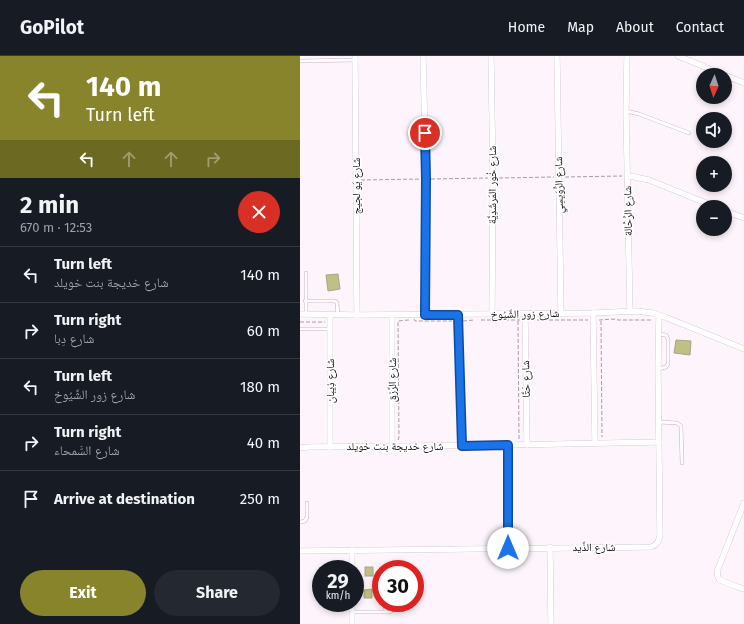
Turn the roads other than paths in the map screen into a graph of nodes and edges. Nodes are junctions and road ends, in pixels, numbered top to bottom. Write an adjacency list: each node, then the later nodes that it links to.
1 (304, 56): 9 (lane)
2 (423, 56): 27 (street)
3 (491, 56): 23 (street, شارع خُور المَرشَدِيَّة)
4 (557, 56): 20 (street, شارع الرُّوَيسِي)
5 (626, 56): 11 (street, شارع الرَّحَّالة)
6 (678, 56): 10 (street)
7 (355, 58): 9 (lane); 28 (street, شارع يَو لجيج)
8 (300, 61): 9 (lane)
9 (304, 61)
10 (744, 83)
11 (626, 111): 12 (lane); 13 (street, شارع الرَّحَّالة)
12 (689, 133)
13 (628, 176): 14 (street); 19 (street, شارع الرَّحَّالة)
14 (698, 200)
15 (732, 213): 16 (street)
16 (744, 218)
17 (306, 273): 18 (lane)
18 (305, 301): 22 (lane); 25 (lane)
19 (630, 312): 21 (street, شارع زور الشِّيُوخ); 30 (street, شارع زور الشِّيُوخ)
20 (561, 313): 21 (street, شارع زور الشِّيُوخ); 29 (street, شارع زور الشِّيُوخ)
21 (593, 313): 39 (street)
22 (303, 314): 24 (street, شارع زور الشِّيُوخ)
23 (492, 314): 29 (street, شارع زور الشِّيُوخ); 31 (street, شارع زور الشِّيُوخ)
24 (330, 315): 25 (street, شارع زور الشِّيُوخ); 33 (street, شارع ذِيبان)
25 (338, 315): 28 (street, شارع زور الشِّيُوخ)
26 (392, 315): 27 (street, شارع زور الشِّيُوخ); 28 (street, شارع زور الشِّيُوخ); 43 (street, شارع الرِّزق)
27 (425, 315): 31 (street, شارع زور الشِّيُوخ)
28 (357, 316)
29 (526, 317): 41 (street, شارع حَتَّا)
30 (659, 317): 34 (street, شارع الذِّيد); 35 (street, شارع زور الشِّيُوخ)
31 (458, 318): 44 (street)
32 (300, 329): 33 (lane)
33 (330, 329): 42 (street, شارع ذِيبان)
34 (658, 334): 36 (street, شارع الذِّيد); 36 (lane)
35 (744, 349)
36 (658, 369): 37 (street, شارع الذِّيد)
37 (659, 422): 38 (street, شارع الذِّيد); 46 (lane)
38 (659, 442): 39 (street, شارع خديجة بنت خويلد); 50 (street, شارع الذِّيد)
39 (595, 444): 41 (street, شارع خديجة بنت خويلد)
40 (508, 445): 41 (street, شارع خديجة بنت خويلد); 44 (street, شارع خديجة بنت خويلد); 51 (street)
41 (527, 445)
42 (330, 446): 43 (street, شارع خديجة بنت خويلد); 45 (street, شارع خديجة بنت خويلد)
43 (392, 446): 44 (street, شارع خديجة بنت خويلد)
44 (462, 446)
45 (300, 448)
46 (682, 463)
47 (307, 503): 49 (lane)
48 (744, 503): 55 (street)
49 (300, 522)
50 (550, 547): 51 (street, شارع الذِّيد); 58 (street)
51 (508, 548): 52 (street, شارع الذِّيد)
52 (352, 550): 53 (street, شارع الذِّيد); 54 (street)
53 (300, 551)
54 (352, 560)
55 (744, 589)
56 (352, 612): 57 (street)
57 (352, 624)
58 (551, 624)

